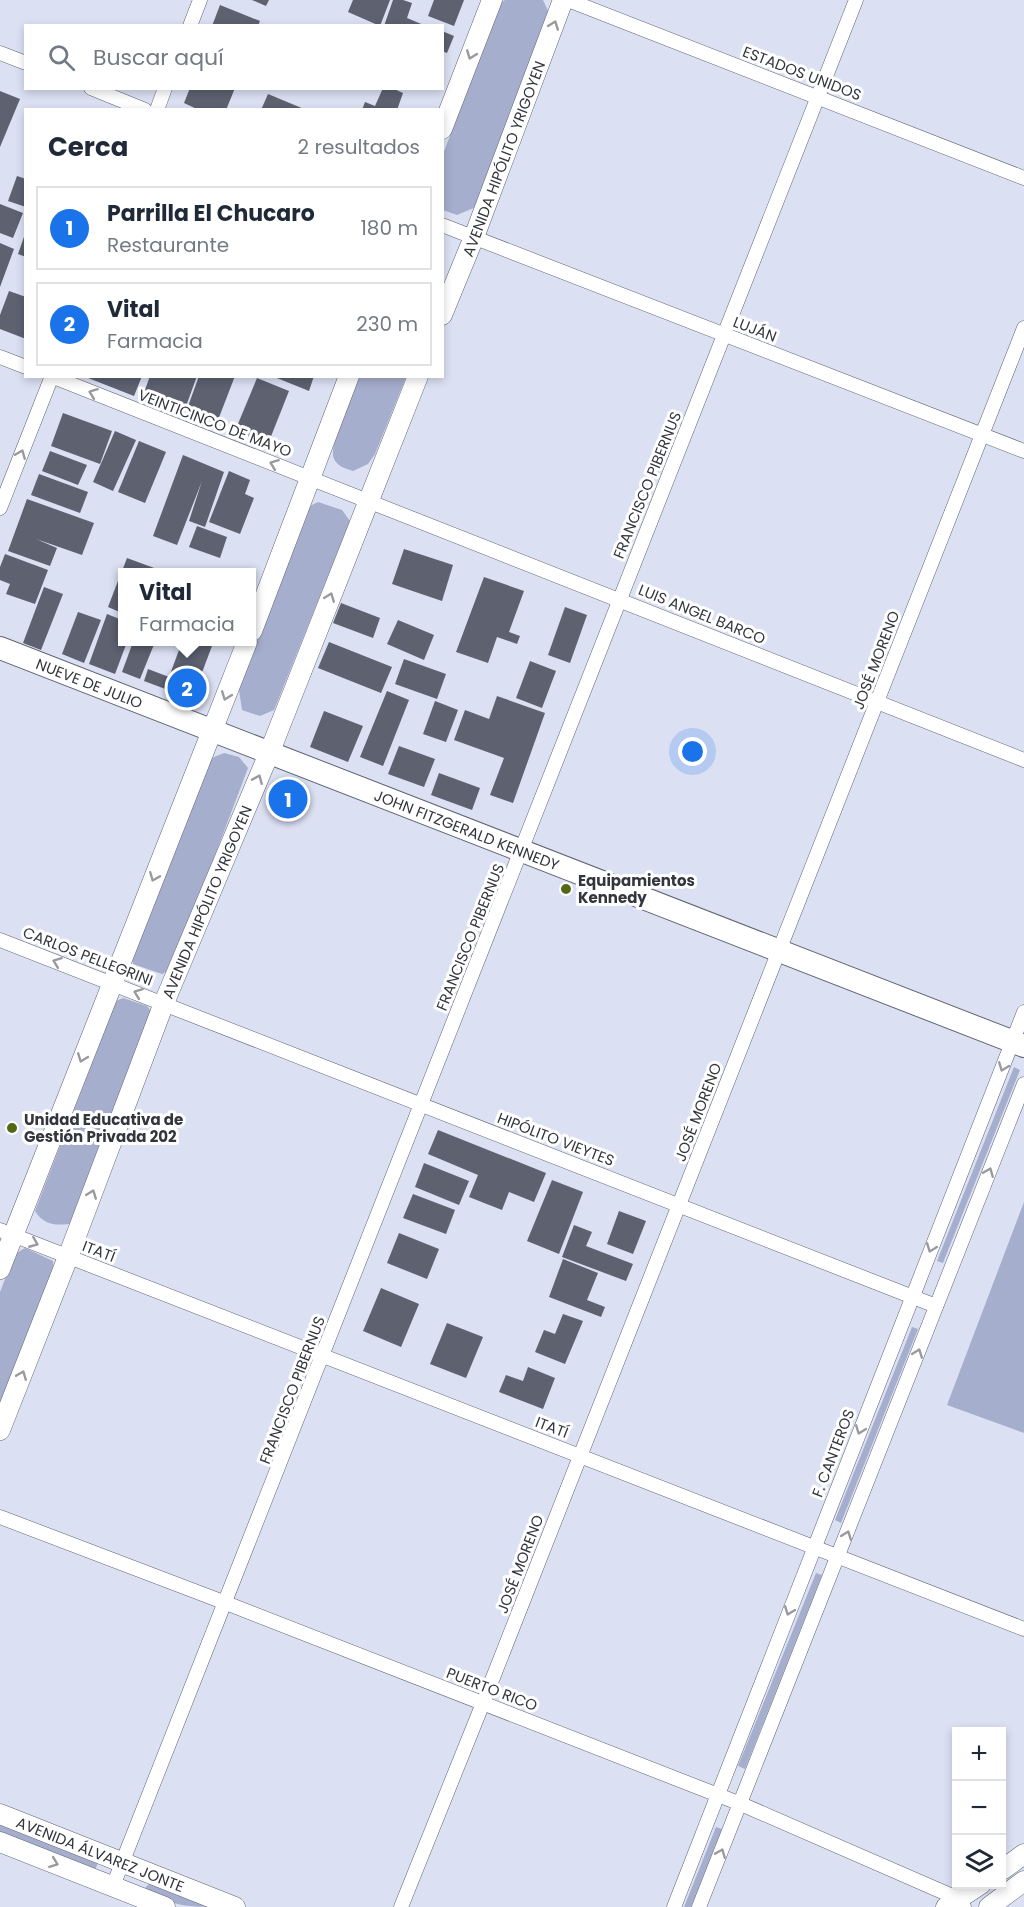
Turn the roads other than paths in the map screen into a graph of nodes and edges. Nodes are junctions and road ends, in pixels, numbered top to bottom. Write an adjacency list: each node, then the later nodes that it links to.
1 (200, 0): 6 (street)
2 (492, 0): 14 (main road, one-way to 14)
3 (563, 0): 17 (main road, AVENIDA HIPÓLITO YRIGOYEN, one-way to 3)
4 (568, 0): 11 (street, ESTADOS UNIDOS)
5 (856, 0): 11 (street, FRANCISCO PIBERNUS)
6 (191, 24)
7 (0, 53): 8 (street)
8 (24, 62)
9 (96, 90): 12 (street)
10 (164, 90): 13 (street)
11 (818, 97): 15 (street, ESTADOS UNIDOS); 20 (street, FRANCISCO PIBERNUS)
12 (140, 108)
13 (158, 108)
14 (444, 124)
15 (1024, 178)
16 (444, 226): 17 (street, LUJÁN)
17 (474, 237): 18 (main road, AVENIDA HIPÓLITO YRIGOYEN); 20 (street, LUJÁN)
18 (444, 310)
19 (1024, 328): 27 (street, JOSÉ MORENO)
20 (724, 335): 27 (street, LUJÁN); 32 (street, FRANCISCO PIBERNUS)
21 (0, 357): 22 (street)
22 (24, 366)
23 (52, 378): 31 (street, one-way to 23)
24 (55, 378): 29 (street, VEINTICINCO DE MAYO, one-way to 24)
25 (348, 378): 29 (main road)
26 (417, 378): 30 (main road, AVENIDA HIPÓLITO YRIGOYEN)
27 (982, 435): 28 (street, LUJÁN); 36 (street, JOSÉ MORENO)
28 (1024, 451)
29 (311, 478): 30 (street, VEINTICINCO DE MAYO); 33 (main road)
30 (368, 500): 32 (street, LUIS ANGEL BARCO); 38 (main road, AVENIDA HIPÓLITO YRIGOYEN, one-way to 30)
31 (0, 508)
32 (620, 600): 36 (street, LUIS ANGEL BARCO); 40 (street, FRANCISCO PIBERNUS)
33 (256, 621)
34 (245, 646): 37 (main road, one-way to 37)
35 (0, 648): 37 (main road, NUEVE DE JULIO)
36 (877, 702): 39 (street, LUIS ANGEL BARCO); 42 (street, JOSÉ MORENO)
37 (213, 730): 38 (main road, JOHN FITZGERALD KENNEDY); 43 (main road, one-way to 43)
38 (270, 751): 40 (main road, JOHN FITZGERALD KENNEDY); 44 (main road, AVENIDA HIPÓLITO YRIGOYEN, one-way to 38)
39 (1024, 760)
40 (521, 851): 42 (main road, JOHN FITZGERALD KENNEDY); 48 (street, FRANCISCO PIBERNUS)
41 (0, 940): 43 (street, CARLOS PELLEGRINI, one-way to 41)
42 (779, 952): 46 (main road, JOHN FITZGERALD KENNEDY); 49 (street, JOSÉ MORENO)
43 (111, 983): 44 (street, CARLOS PELLEGRINI, one-way to 43); 50 (main road, one-way to 50)
44 (164, 1003): 48 (street, HIPÓLITO VIEYTES); 51 (main road, AVENIDA HIPÓLITO YRIGOYEN, one-way to 44)
45 (1024, 1012): 46 (street, F. CANTEROS)
46 (1018, 1044): 53 (street, F. CANTEROS, one-way to 53)
47 (1024, 1084): 54 (street, one-way to 47)
48 (422, 1104): 49 (street, HIPÓLITO VIEYTES); 55 (street, FRANCISCO PIBERNUS)
49 (679, 1205): 53 (street, HIPÓLITO VIEYTES); 57 (street, JOSÉ MORENO)
50 (7, 1233): 51 (street, ITATÍ, one-way to 51); 52 (main road)
51 (68, 1257): 55 (street, ITATÍ); 56 (main road, AVENIDA HIPÓLITO YRIGOYEN, one-way to 51)
52 (0, 1269)
53 (912, 1297): 54 (street, HIPÓLITO VIEYTES); 59 (street, F. CANTEROS, one-way to 59)
54 (936, 1306): 60 (street, one-way to 54)
55 (323, 1356): 57 (street, ITATÍ); 61 (street, FRANCISCO PIBERNUS)
56 (0, 1430)
57 (580, 1456): 59 (street, ITATÍ); 63 (street, JOSÉ MORENO)
58 (0, 1517): 61 (street, PUERTO RICO)
59 (814, 1547): 60 (street, ITATÍ); 64 (street, F. CANTEROS, one-way to 64)
60 (838, 1557): 62 (street, ITATÍ); 65 (street)
61 (226, 1603): 63 (street, PUERTO RICO); 69 (street, FRANCISCO PIBERNUS)
62 (1024, 1629)
63 (483, 1704): 64 (street, PUERTO RICO); 77 (street, JOSÉ MORENO)
64 (717, 1795): 65 (street, PUERTO RICO); 78 (street, F. CANTEROS)
65 (741, 1804): 74 (street, PUERTO RICO); 79 (street, one-way to 65)
66 (0, 1814): 69 (main road, AVENIDA ÁLVAREZ JONTE)
67 (0, 1842): 72 (main road, AVENIDA ÁLVAREZ JONTE, one-way to 72)
68 (1024, 1854): 70 (main road)
69 (123, 1863): 72 (street, FRANCISCO PIBERNUS); 76 (main road, AVENIDA ÁLVAREZ JONTE)
70 (1006, 1867)
71 (1024, 1881): 80 (main road)
72 (113, 1886): 75 (main road, AVENIDA ÁLVAREZ JONTE)
73 (975, 1889): 74 (main road)
74 (957, 1904)
75 (165, 1907)
76 (235, 1907)
77 (401, 1907)
78 (674, 1907)
79 (699, 1907)
80 (989, 1907)

